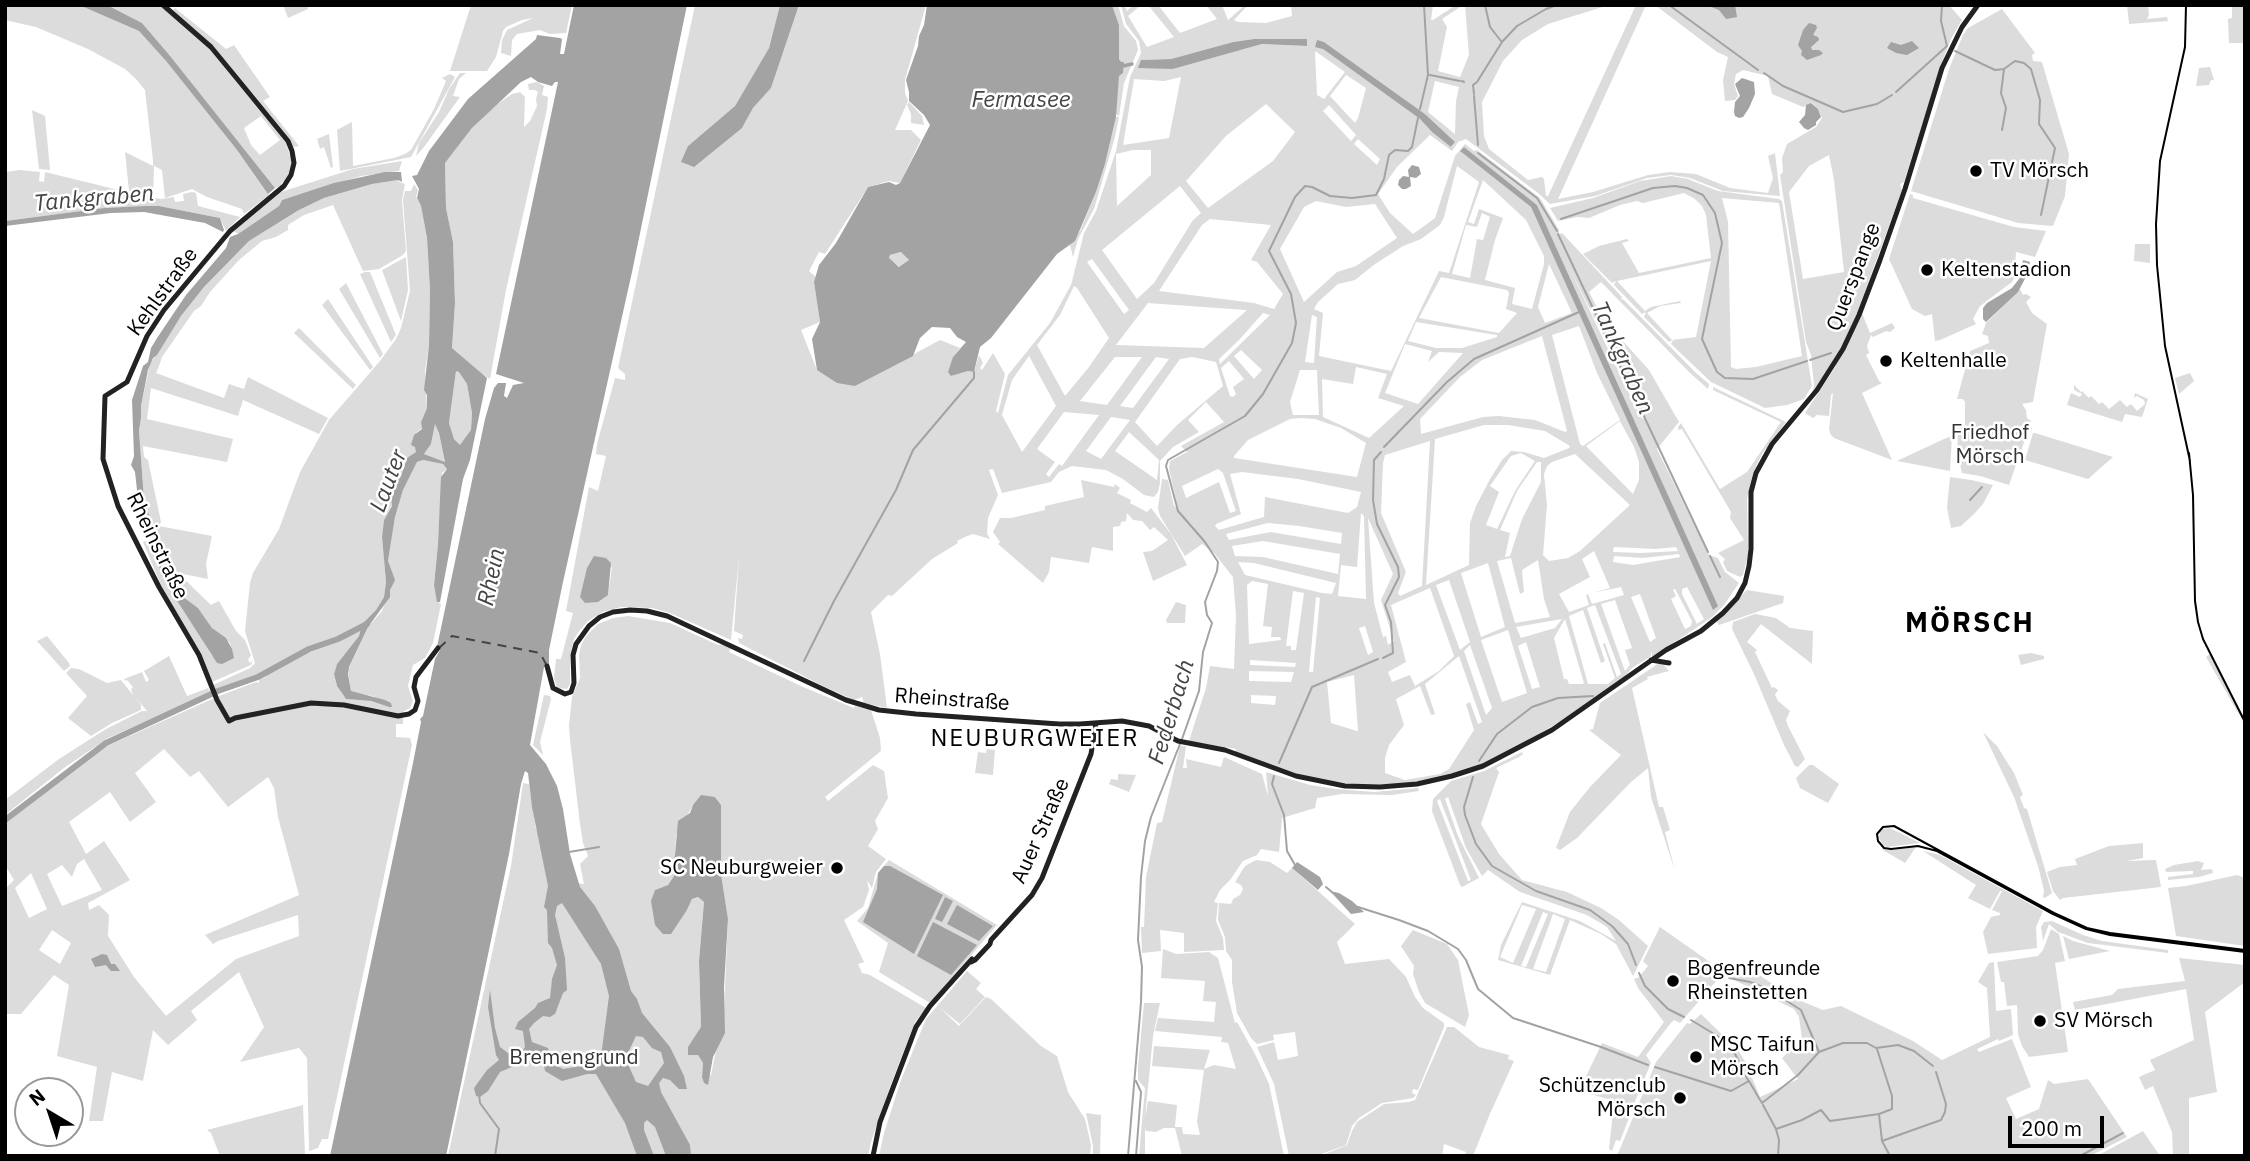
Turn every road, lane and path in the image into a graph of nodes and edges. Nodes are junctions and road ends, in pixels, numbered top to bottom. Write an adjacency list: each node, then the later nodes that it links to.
1 (163, 5): 3 (main road, Kehlstraße)
2 (1978, 5): 4 (main road, Querspange)
3 (105, 396): 5 (main road, Rheinstraße)
4 (1745, 581): 6 (main road, Rheinstraße)
5 (438, 648)
6 (1651, 660): 7 (main road); 9 (main road, Rheinstraße)
7 (1669, 663)
8 (547, 666): 9 (main road, Rheinstraße)
9 (1096, 723): 10 (main road, Auer Straße)
10 (873, 1156)

